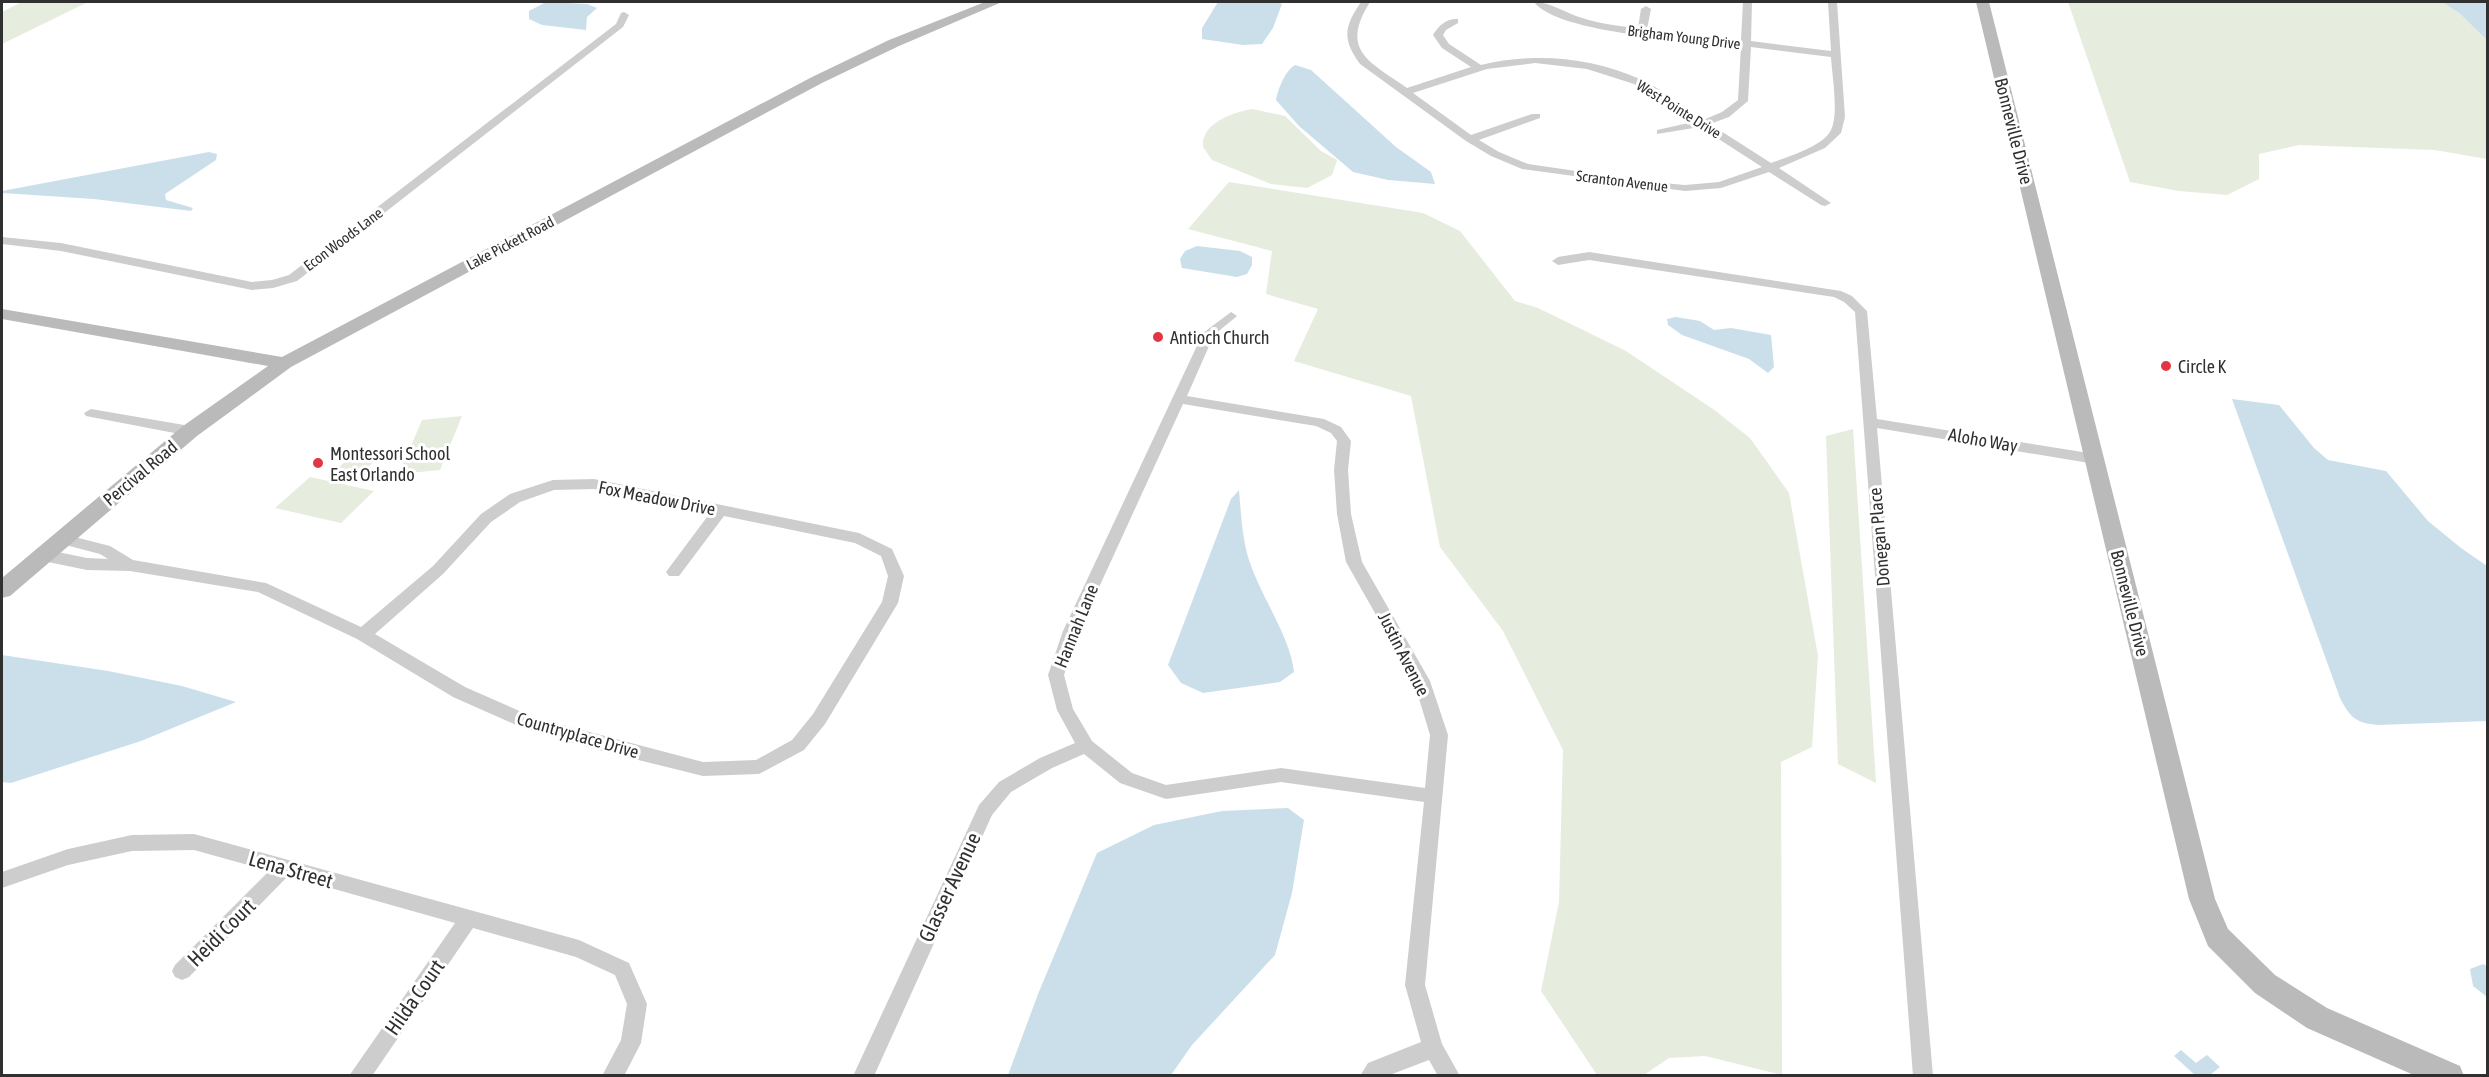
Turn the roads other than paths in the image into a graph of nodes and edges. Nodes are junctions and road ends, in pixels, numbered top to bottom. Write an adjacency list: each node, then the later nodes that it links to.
1 (995, 2): 25 (street, Lake Pickett Road)
2 (1365, 2): 14 (street, Scranton Avenue)
3 (1538, 2): 10 (street, Brigham Young Drive)
4 (1748, 2): 11 (street)
5 (1833, 2): 12 (street, Scranton Avenue)
6 (1982, 2): 30 (street, Bonneville Drive)
7 (1646, 9): 10 (street)
8 (624, 15): 21 (street, Econ Woods Lane)
9 (1455, 21): 13 (street)
10 (1642, 32): 11 (street, Brigham Young Drive)
11 (1745, 44): 12 (street, Brigham Young Drive); 16 (street)
12 (1835, 54): 19 (street, Scranton Avenue)
13 (1479, 68): 14 (street, West Pointe Drive); 16 (street, West Pointe Drive)
14 (1405, 92): 18 (street, Scranton Avenue)
15 (1536, 116): 18 (street)
16 (1702, 123): 17 (street); 19 (street, West Pointe Drive)
17 (1661, 132)
18 (1470, 139): 19 (street, Scranton Avenue)
19 (1772, 167): 20 (street, West Pointe Drive)
20 (1825, 203)
21 (2, 241)
22 (1558, 261): 28 (street, Donegan Place)
23 (2, 314): 25 (street)
24 (1231, 316): 26 (street, Hannah Lane)
25 (284, 363): 29 (street, Percival Road)
26 (1179, 399): 39 (street, Hannah Lane); 40 (street, Justin Avenue)
27 (91, 413): 29 (street)
28 (1870, 422): 30 (street, Aloho Way); 51 (street, Donegan Place)
29 (190, 431): 33 (street, Percival Road)
30 (2095, 459): 52 (street, Bonneville Drive)
31 (719, 511): 32 (street, Fox Meadow Drive); 36 (street); 38 (street, Fox Meadow Drive)
32 (859, 538): 38 (street, Countryplace Drive)
33 (63, 539): 34 (street, Percival Road); 35 (street, Countryplace Drive)
34 (43, 555): 35 (street, Countryplace Drive); 37 (street, Percival Road)
35 (130, 565): 38 (street, Countryplace Drive)
36 (674, 572)
37 (2, 590)
38 (363, 635)
39 (1086, 746): 40 (street, Hannah Lane); 48 (street, Glasser Avenue)
40 (1432, 796): 45 (street, Justin Avenue)
41 (285, 867): 42 (street, Lena Street); 43 (street, Lena Street); 44 (street, Heidi Court)
42 (2, 880)
43 (469, 919): 46 (street, Hilda Court); 47 (street, Lena Street)
44 (182, 971)
45 (1433, 1048): 49 (street); 50 (street, Justin Avenue)
46 (358, 1076)
47 (612, 1076)
48 (863, 1076)
49 (1370, 1076)
50 (1450, 1076)
51 (1923, 1076)
52 (2450, 1076)

